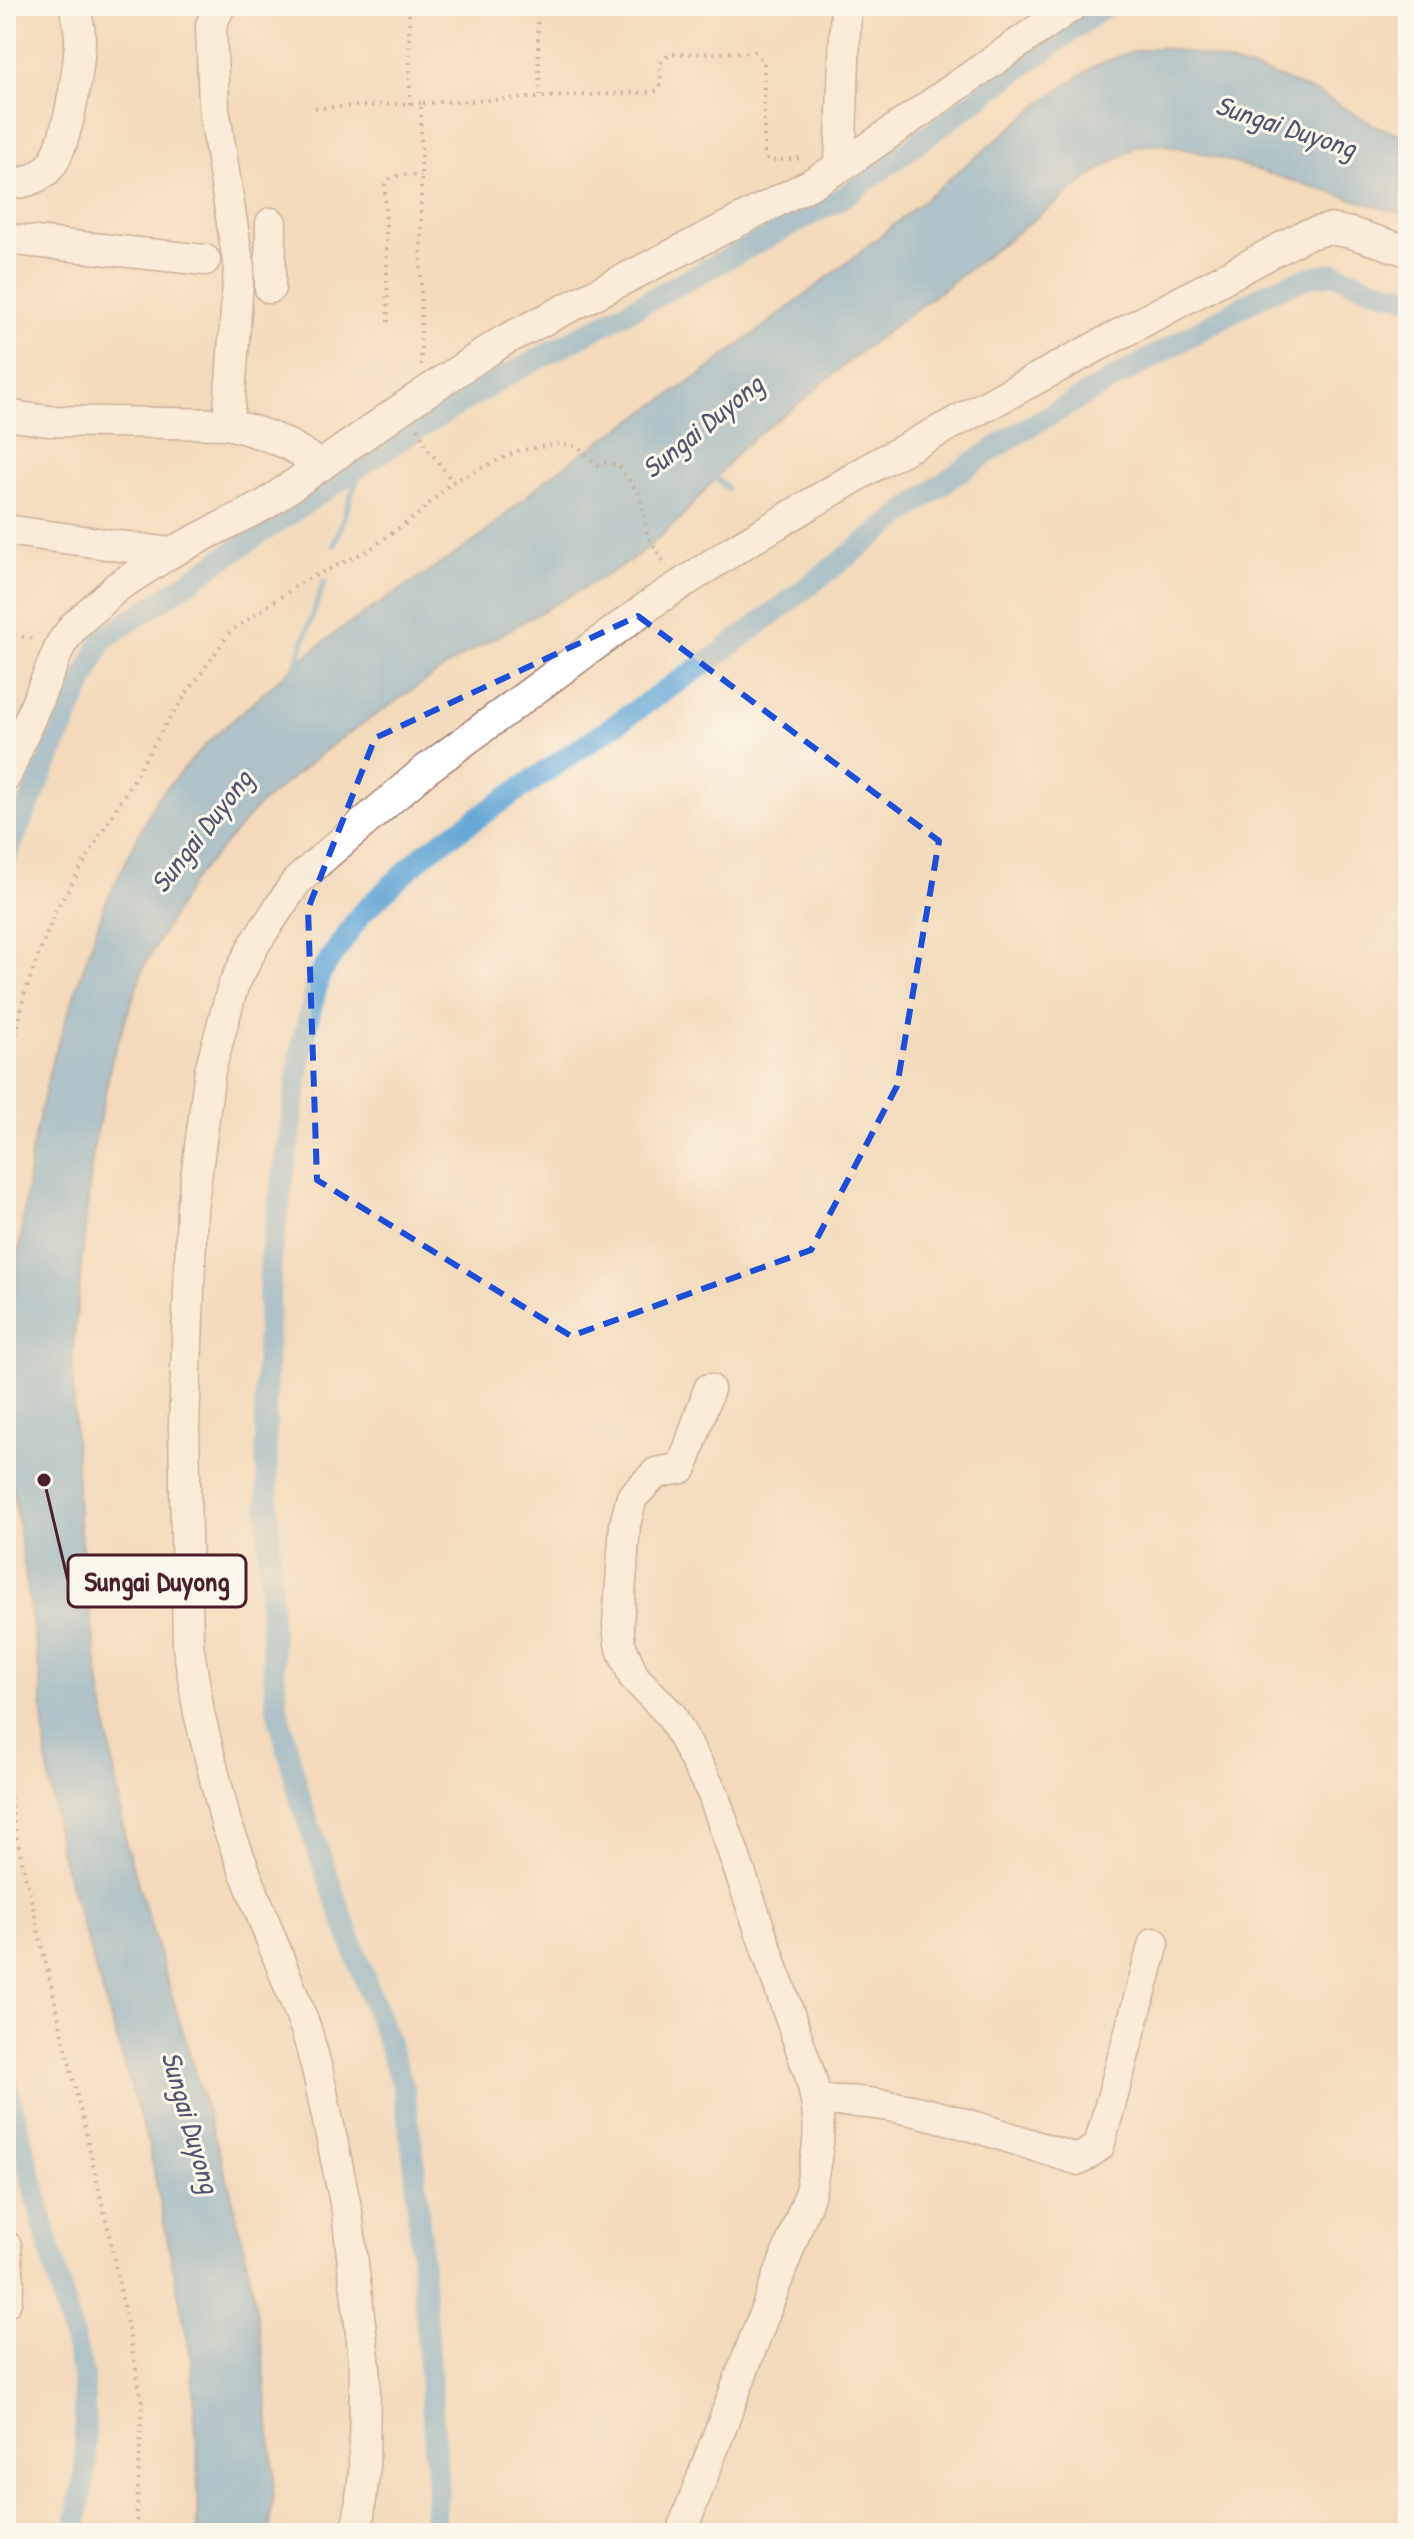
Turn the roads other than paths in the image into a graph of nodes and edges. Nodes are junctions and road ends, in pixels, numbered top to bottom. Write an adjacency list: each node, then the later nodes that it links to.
1 (75, 6): 6 (street)
2 (220, 6): 11 (street)
3 (846, 6): 5 (street)
4 (1072, 6): 5 (street)
5 (840, 166): 14 (street)
6 (6, 184)
7 (271, 223): 11 (street)
8 (6, 239): 10 (street)
9 (1408, 251): 23 (street)
10 (205, 260)
11 (239, 268): 13 (street)
12 (6, 415): 13 (street)
13 (228, 424): 14 (street)
14 (320, 466): 16 (street)
15 (6, 530): 16 (street)
16 (170, 553): 17 (street)
17 (6, 776)
18 (709, 1389): 20 (street)
19 (1154, 1943): 20 (street)
20 (818, 2101): 24 (street)
21 (6, 2246): 22 (street)
22 (6, 2302)
23 (357, 2533)
24 (681, 2533)

